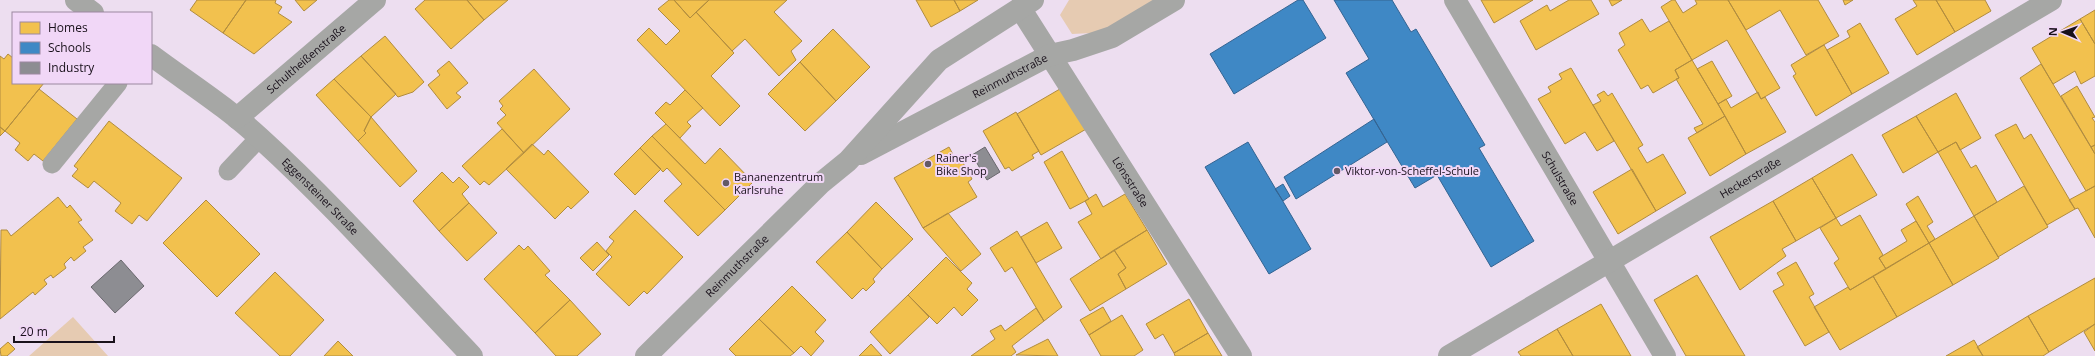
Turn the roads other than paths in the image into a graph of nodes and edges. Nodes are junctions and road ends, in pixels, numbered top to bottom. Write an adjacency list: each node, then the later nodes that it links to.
1 (76, 0): 7 (street)
2 (375, 0): 11 (street, Schultheißenstraße)
3 (1174, 0): 8 (street, Reinmuthstraße)
4 (1455, 0): 16 (street, Schulstraße)
5 (2051, 0): 16 (street, Heckerstraße)
6 (1027, 4): 8 (street, Lönsstraße); 13 (street, Reinmuthstraße)
7 (92, 12)
8 (1050, 55): 13 (street, Reinmuthstraße); 19 (street, Lönsstraße)
9 (152, 56): 11 (street, Eggensteiner Straße)
10 (117, 84): 14 (lane)
11 (237, 118): 12 (street, Eggensteiner Straße)
12 (260, 138): 15 (lane); 17 (street, Eggensteiner Straße)
13 (848, 161): 18 (street, Reinmuthstraße)
14 (52, 164)
15 (228, 171)
16 (1610, 261): 20 (street, Heckerstraße); 21 (street, Schulstraße)
17 (464, 353)
18 (646, 356)
19 (1241, 356)
20 (1449, 356)
21 (1665, 356)

